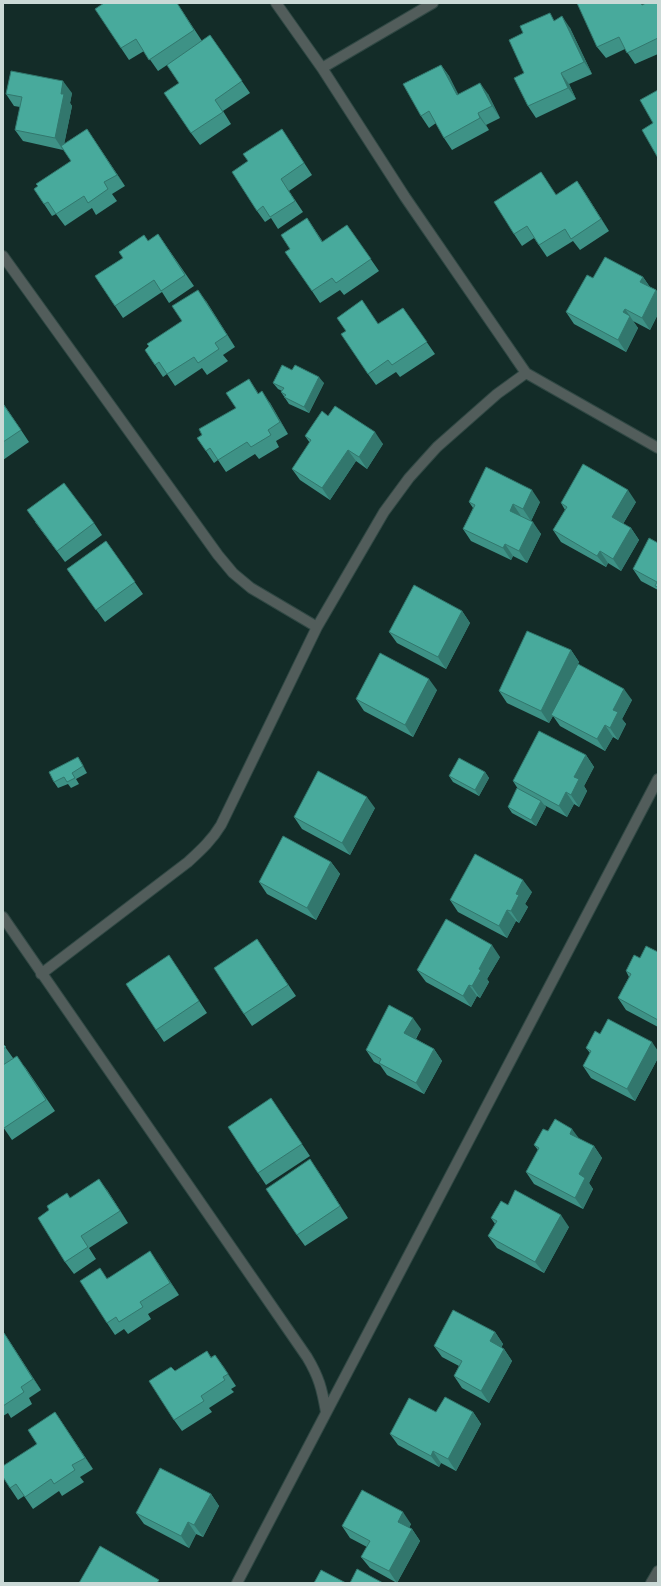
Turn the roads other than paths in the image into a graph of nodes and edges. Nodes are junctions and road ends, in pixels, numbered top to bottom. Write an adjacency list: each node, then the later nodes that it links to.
1 (276, 3): 3 (street)
2 (433, 3): 3 (street)
3 (322, 68): 5 (street)
4 (3, 256): 7 (street)
5 (526, 373): 6 (street); 7 (street)
6 (658, 448)
7 (317, 627): 10 (street)
8 (658, 779): 11 (street)
9 (3, 917): 10 (street)
10 (42, 974): 11 (street)
11 (326, 1412): 13 (street)
12 (658, 1571): 14 (street)
13 (237, 1583)
14 (652, 1583)

